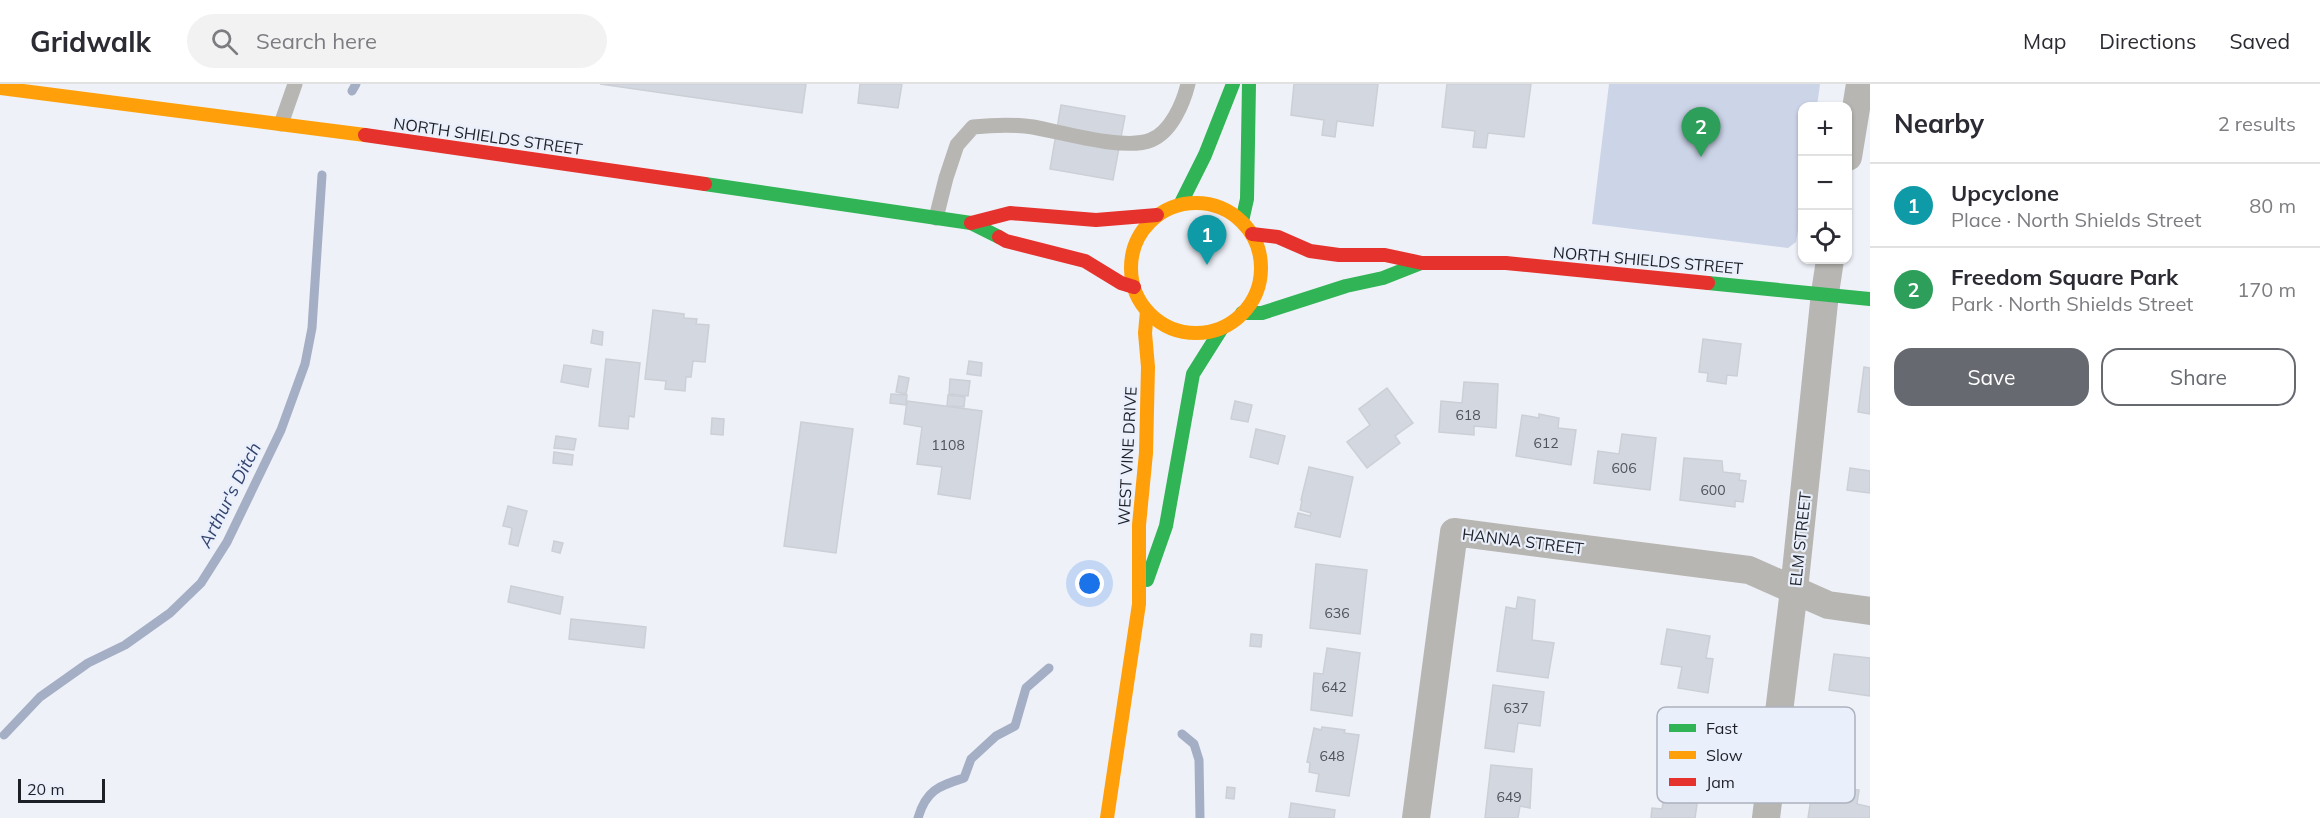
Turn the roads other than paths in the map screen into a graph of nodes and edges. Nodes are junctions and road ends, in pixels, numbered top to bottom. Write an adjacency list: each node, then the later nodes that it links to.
1 (295, 84): 7 (lane)
2 (1188, 84): 11 (lane)
3 (1233, 84): 9 (main road)
4 (1249, 84): 12 (main road)
5 (1860, 84): 8 (street)
6 (0, 88): 7 (main road, NORTH SHIELDS STREET)
7 (281, 124): 11 (main road, NORTH SHIELDS STREET)
8 (1848, 156)
9 (1181, 203): 10 (main road); 12 (main road)
10 (1157, 215): 13 (main road, NORTH SHIELDS STREET); 17 (main road)
11 (936, 218): 13 (main road, NORTH SHIELDS STREET)
12 (1242, 221): 14 (main road)
13 (971, 223): 17 (main road, NORTH SHIELDS STREET)
14 (1252, 234): 15 (main road, NORTH SHIELDS STREET); 21 (main road)
15 (1422, 263): 18 (main road, NORTH SHIELDS STREET); 21 (main road, NORTH SHIELDS STREET)
16 (1829, 264): 18 (street, ELM STREET)
17 (1134, 287): 20 (main road)
18 (1825, 293): 19 (main road, NORTH SHIELDS STREET); 23 (street, ELM STREET)
19 (1870, 299)
20 (1147, 310): 22 (main road); 24 (main road, WEST VINE DRIVE)
21 (1242, 313): 22 (main road)
22 (1222, 328): 24 (main road, WEST VINE DRIVE)
23 (1794, 590): 25 (street, HANNA STREET); 26 (street, ELM STREET); 29 (street, HANNA STREET)
24 (1139, 604): 28 (main road, WEST VINE DRIVE)
25 (1870, 611)
26 (1780, 707)
27 (1768, 803): 30 (street, ELM STREET)
28 (1107, 818)
29 (1416, 818)
30 (1766, 818)

